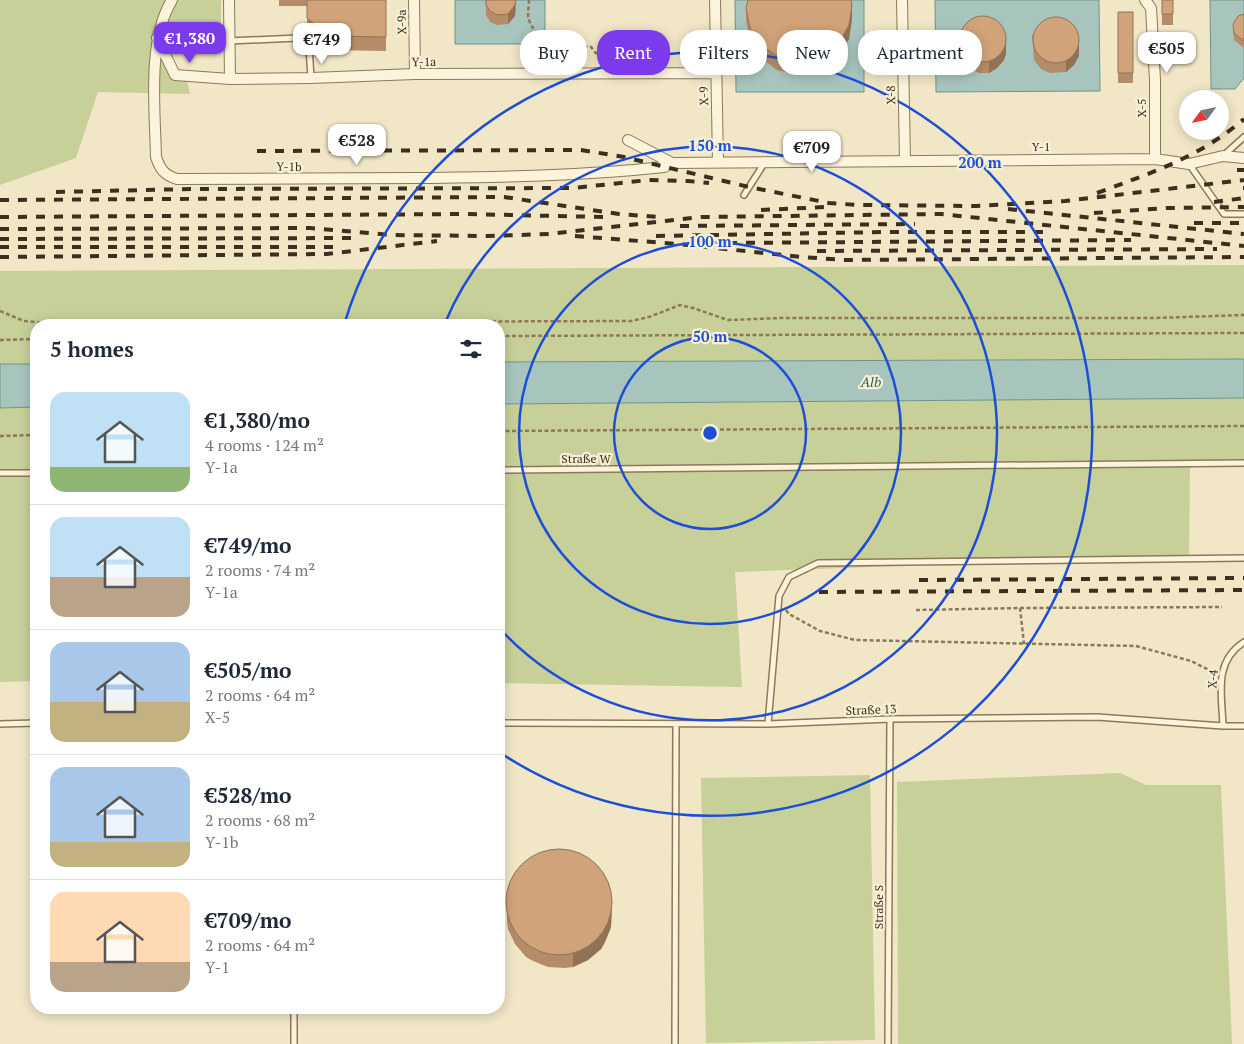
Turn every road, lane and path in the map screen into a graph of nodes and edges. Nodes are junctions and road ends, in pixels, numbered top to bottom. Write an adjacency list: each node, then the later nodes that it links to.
1 (172, 0): 9 (street, Y-1b)
2 (229, 0): 10 (street)
3 (414, 0): 13 (street, X-9a)
4 (528, 0): 11 (path)
5 (715, 0): 8 (street, X-9)
6 (902, 0): 22 (street, X-8)
7 (1145, 0): 21 (street, X-5)
8 (715, 30)
9 (157, 37): 16 (street, Y-1a); 25 (street, Y-1b)
10 (230, 41): 15 (lane); 16 (street)
11 (597, 54)
12 (597, 73): 13 (street, Y-1a)
13 (415, 74): 15 (street, Y-1a)
14 (716, 75): 24 (street, X-9)
15 (311, 78): 16 (street, Y-1a)
16 (230, 79)
17 (1244, 137): 19 (lane)
18 (628, 140): 25 (street, Y-1b)
19 (1224, 156): 20 (street, Y-1); 26 (street, Y-1)
20 (1244, 158)
21 (1155, 159): 22 (street, Y-1); 26 (street, Y-1)
22 (905, 160): 23 (street, Y-1)
23 (765, 161): 24 (street, Y-1); 27 (lane)
24 (718, 162): 25 (street, Y-1b)
25 (672, 163)
26 (1189, 164): 28 (lane)
27 (744, 194)
28 (1244, 214)
29 (0, 311): 31 (path)
30 (1244, 315): 32 (path)
31 (30, 321)
32 (505, 321)
33 (1244, 333): 34 (path)
34 (505, 336)
35 (0, 340): 36 (path)
36 (30, 340)
37 (1244, 426): 38 (path)
38 (505, 431)
39 (30, 435): 40 (path)
40 (0, 436)
41 (1244, 463): 42 (lane, Straße W)
42 (505, 470)
43 (0, 473): 44 (lane)
44 (30, 473)
45 (1244, 558): 46 (lane)
46 (779, 596): 51 (path); 58 (lane)
47 (1222, 607): 48 (path)
48 (1020, 608): 49 (path); 51 (path)
49 (916, 610)
50 (1244, 642): 52 (lane, X-4)
51 (1024, 644): 52 (path)
52 (1221, 676): 59 (lane, X-4)
53 (890, 719): 58 (lane, Straße 13); 59 (lane, Straße 13); 64 (lane, Straße S)
54 (30, 723): 56 (lane)
55 (505, 723): 57 (lane, Straße 13)
56 (0, 724)
57 (676, 724): 58 (lane, Straße 13); 63 (lane)
58 (768, 724)
59 (1223, 726): 60 (lane, Straße 13)
60 (1244, 726)
61 (294, 1014): 62 (lane)
62 (294, 1044)
63 (675, 1044)
64 (888, 1044)

